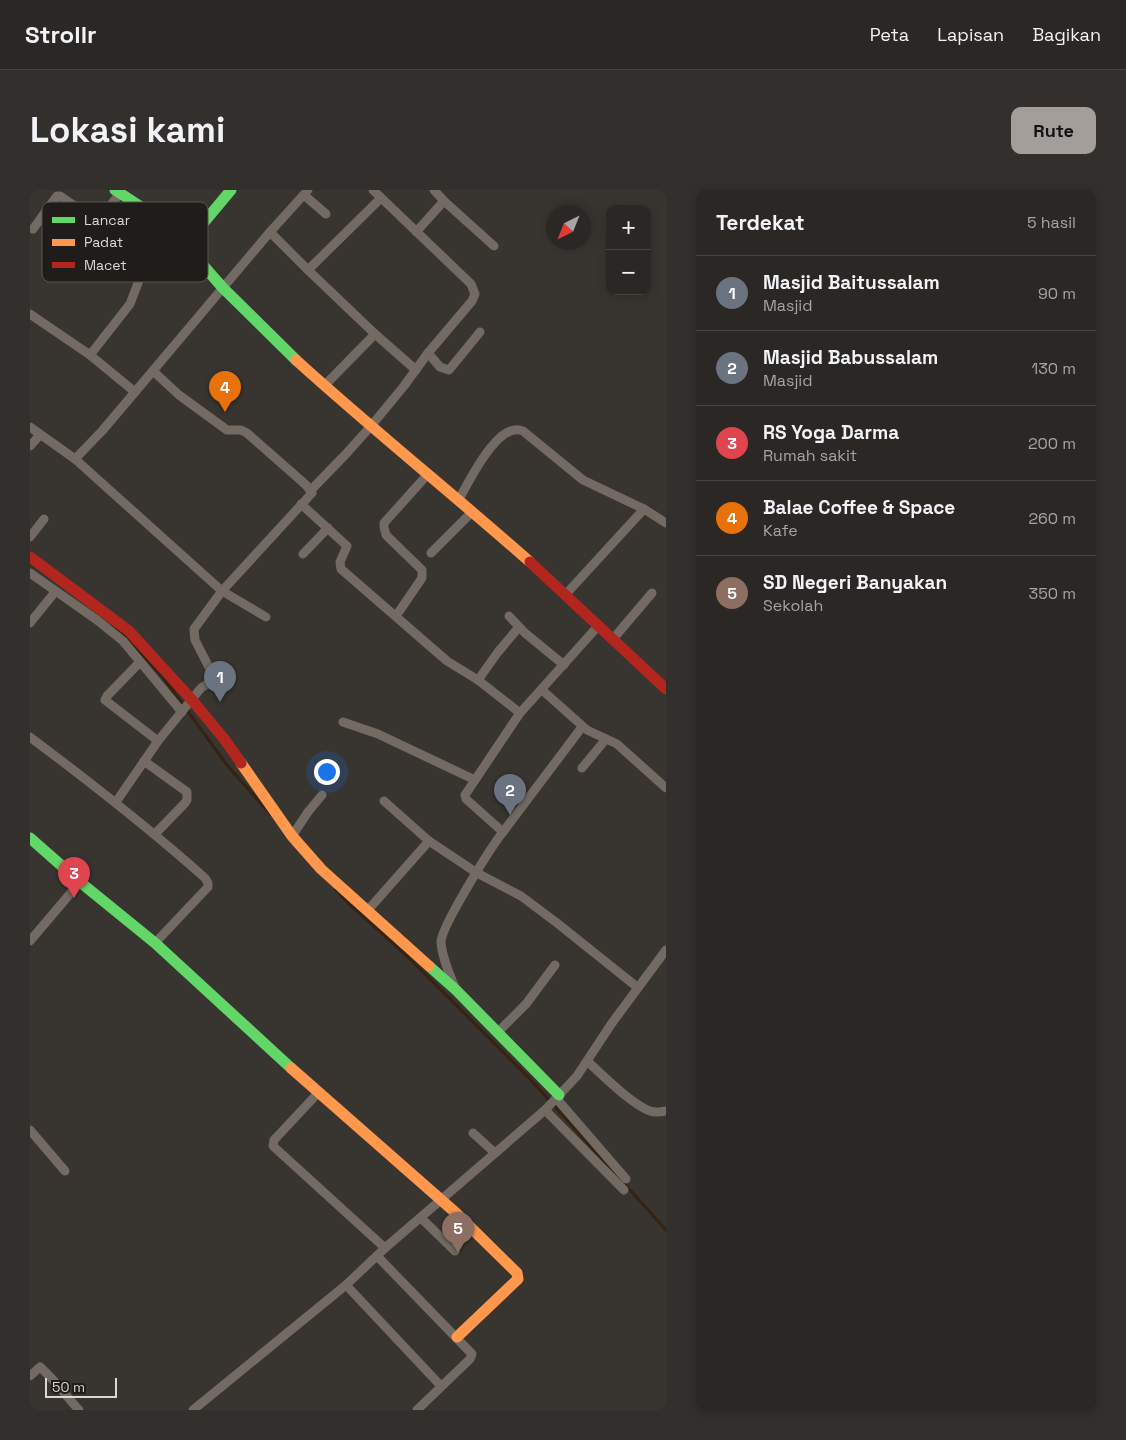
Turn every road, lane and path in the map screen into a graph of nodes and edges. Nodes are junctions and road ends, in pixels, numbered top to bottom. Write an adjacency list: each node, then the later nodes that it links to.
1 (231, 190): 14 (street)
2 (373, 190): 6 (street)
3 (434, 190): 7 (street)
4 (117, 191): 10 (street); 11 (street)
5 (306, 192): 12 (street); 16 (street)
6 (380, 198): 17 (street); 19 (street)
7 (444, 201): 17 (street); 18 (street)
8 (53, 202): 9 (street)
9 (69, 202)
10 (110, 202)
11 (132, 202)
12 (326, 214)
13 (42, 218): 15 (street)
14 (208, 218)
15 (34, 229)
16 (270, 232): 19 (street); 22 (street)
17 (416, 232): 26 (street)
18 (494, 246)
19 (308, 270): 25 (street)
20 (208, 271): 22 (street)
21 (138, 282): 27 (street)
22 (223, 288): 29 (street); 30 (street)
23 (32, 319): 27 (street)
24 (480, 332): 26 (street)
25 (374, 334): 28 (street); 30 (street)
26 (428, 353): 28 (street)
27 (90, 355): 31 (street)
28 (416, 370): 32 (street)
29 (153, 371): 31 (street); 38 (street)
30 (325, 385): 32 (street)
31 (135, 392): 36 (street)
32 (371, 426): 37 (street); 38 (street)
33 (30, 427): 34 (street)
34 (40, 435): 35 (street); 36 (street)
35 (30, 446)
36 (75, 459): 51 (street)
37 (428, 474): 39 (street); 55 (street)
38 (311, 490): 40 (street)
39 (459, 499): 41 (street); 42 (street)
40 (301, 504): 45 (street); 51 (street)
41 (644, 509): 44 (street); 53 (street)
42 (472, 512): 47 (street); 53 (street)
43 (44, 519): 46 (street)
44 (666, 523)
45 (328, 528): 48 (street); 55 (street)
46 (30, 537)
47 (431, 553)
48 (303, 554)
49 (30, 557): 67 (street)
50 (30, 573): 52 (street)
51 (222, 591): 57 (street); 67 (street)
52 (55, 592): 58 (street); 62 (street)
53 (566, 594): 59 (street)
54 (652, 594): 61 (street)
55 (396, 616): 64 (street)
56 (510, 616): 60 (street)
57 (266, 617)
58 (30, 624)
59 (600, 625): 61 (street); 63 (street)
60 (519, 627): 63 (street); 64 (street)
61 (614, 639): 65 (street)
62 (140, 662): 67 (street); 73 (street)
63 (564, 665): 66 (street)
64 (478, 680): 68 (street)
65 (666, 689)
66 (542, 690): 68 (street); 70 (street)
67 (187, 706): 73 (street); 83 (street)
68 (520, 713): 76 (street)
69 (343, 722): 76 (street)
70 (584, 729): 72 (street); 81 (street)
71 (30, 737): 80 (street)
72 (606, 739): 75 (street); 77 (street)
73 (158, 741): 74 (street)
74 (144, 761): 80 (street); 82 (street)
75 (582, 768)
76 (475, 780): 81 (street)
77 (666, 788)
78 (322, 794): 83 (street)
79 (384, 801): 85 (street)
80 (116, 802): 82 (street)
81 (503, 832): 86 (street)
82 (155, 834): 90 (street)
83 (292, 836): 88 (street)
84 (30, 838): 87 (street)
85 (429, 841): 86 (street); 88 (street)
86 (477, 874): 93 (street); 94 (street)
87 (80, 882): 89 (street); 90 (street)
88 (368, 910): 94 (street)
89 (31, 939)
90 (155, 943): 97 (street)
91 (666, 950): 93 (street)
92 (554, 965): 95 (street)
93 (638, 987): 96 (street)
94 (456, 990): 95 (street)
95 (498, 1032): 98 (street)
96 (588, 1062): 98 (street); 99 (street)
97 (318, 1093): 106 (street); 108 (street)
98 (552, 1102): 102 (street); 104 (street); 105 (street)
99 (666, 1111)
100 (30, 1130): 103 (street)
101 (473, 1133): 102 (street)
102 (495, 1153): 106 (street)
103 (65, 1171)
104 (626, 1180)
105 (624, 1190)
106 (441, 1200): 107 (street); 112 (street)
107 (421, 1218): 108 (street); 109 (street)
108 (385, 1248): 110 (street)
109 (455, 1251)
110 (377, 1256): 111 (street); 112 (street)
111 (346, 1284): 114 (street); 116 (street)
112 (457, 1337): 114 (street)
113 (30, 1376): 115 (street)
114 (441, 1386): 117 (street)
115 (79, 1410)
116 (193, 1410)
117 (417, 1410)

